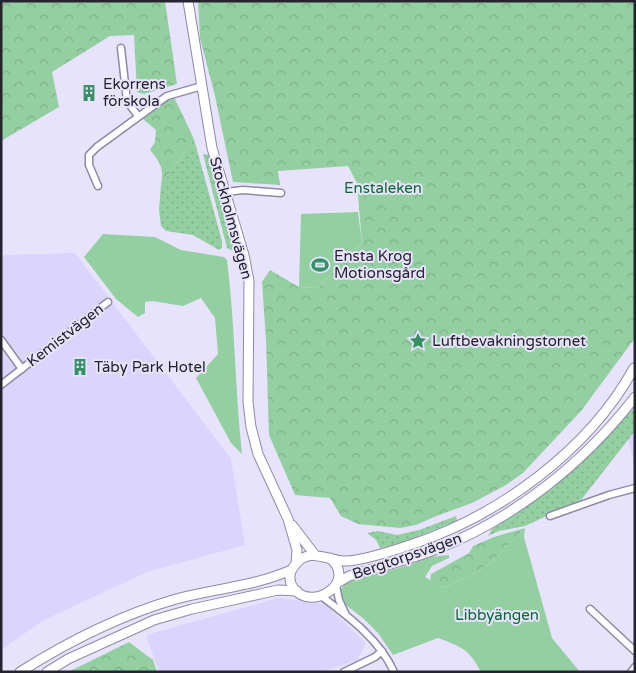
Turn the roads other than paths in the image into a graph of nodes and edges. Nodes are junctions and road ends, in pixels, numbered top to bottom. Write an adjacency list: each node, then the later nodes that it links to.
1 (188, 1): 3 (main road, Stockholmsvägen)
2 (121, 48): 4 (street)
3 (202, 86): 4 (street); 6 (main road, Stockholmsvägen)
4 (138, 116): 5 (street)
5 (98, 186)
6 (226, 192): 7 (street); 19 (main road, Stockholmsvägen)
7 (281, 193)
8 (108, 302): 11 (street, Kemistvägen)
9 (1, 340): 11 (street, Kemistvägen)
10 (635, 360): 12 (main road, Bergtorpsvägen)
11 (22, 368): 13 (street, Kemistvägen)
12 (635, 368): 21 (main road, Bergtorpsvägen)
13 (1, 385)
14 (635, 397): 16 (main road, Bergtorpsvägen)
15 (635, 402): 16 (main road)
16 (614, 423): 23 (main road, Bergtorpsvägen)
17 (635, 488): 18 (street)
18 (550, 516)
19 (288, 519): 20 (main road, Stockholmsvägen); 22 (main road, Stockholmsvägen)
20 (315, 555): 21 (main road); 22 (main road)
21 (330, 558): 23 (main road)
22 (294, 566): 24 (main road); 30 (main road)
23 (337, 584): 25 (main road); 27 (street)
24 (296, 592): 25 (main road); 31 (main road)
25 (321, 596): 27 (street)
26 (590, 609): 29 (street)
27 (345, 614): 28 (street)
28 (382, 651): 32 (street); 33 (street)
29 (635, 651)
30 (20, 672)
31 (47, 672)
32 (345, 672)
33 (394, 672)

